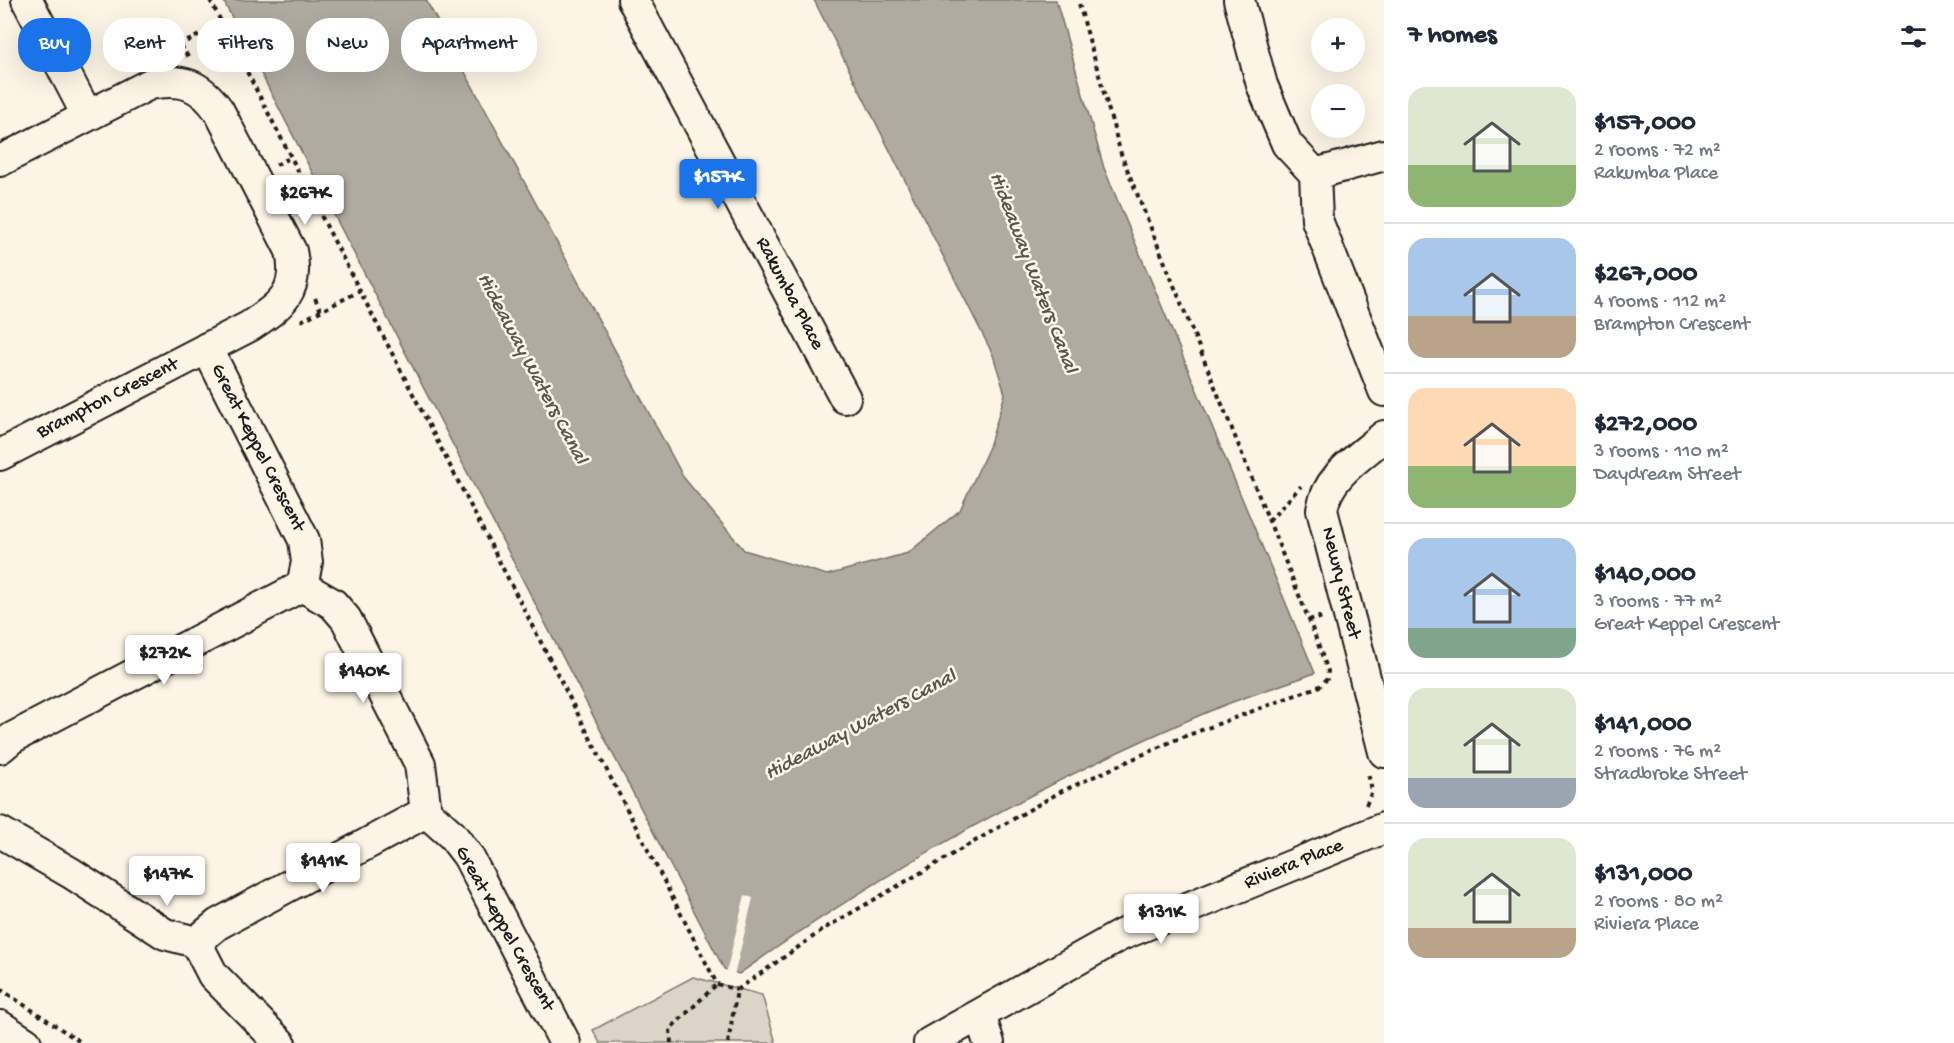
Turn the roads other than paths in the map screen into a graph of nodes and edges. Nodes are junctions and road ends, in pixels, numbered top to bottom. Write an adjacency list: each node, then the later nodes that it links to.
1 (27, 0): 4 (street)
2 (633, 0): 10 (street, Rakumba Place)
3 (1239, 0): 7 (street)
4 (87, 115): 6 (street, Brampton Crescent); 8 (street, Brampton Crescent)
5 (1384, 155): 7 (street)
6 (0, 161)
7 (1315, 174): 9 (street)
8 (207, 348): 12 (street, Brampton Crescent); 13 (street, Great Keppel Crescent)
9 (1384, 391)
10 (844, 398)
11 (1384, 436): 15 (street, Newry Street)
12 (0, 454)
13 (302, 586): 14 (street); 16 (street)
14 (0, 748)
15 (1376, 761)
16 (426, 812): 19 (street); 24 (street, Great Keppel Crescent)
17 (1384, 828): 20 (street, Riviera Place)
18 (0, 832): 19 (street)
19 (196, 942): 23 (street)
20 (980, 1015): 25 (street, Riviera Place); 26 (street)
21 (0, 1026): 22 (street)
22 (26, 1043)
23 (280, 1043)
24 (565, 1043)
25 (929, 1043)
26 (989, 1043)

